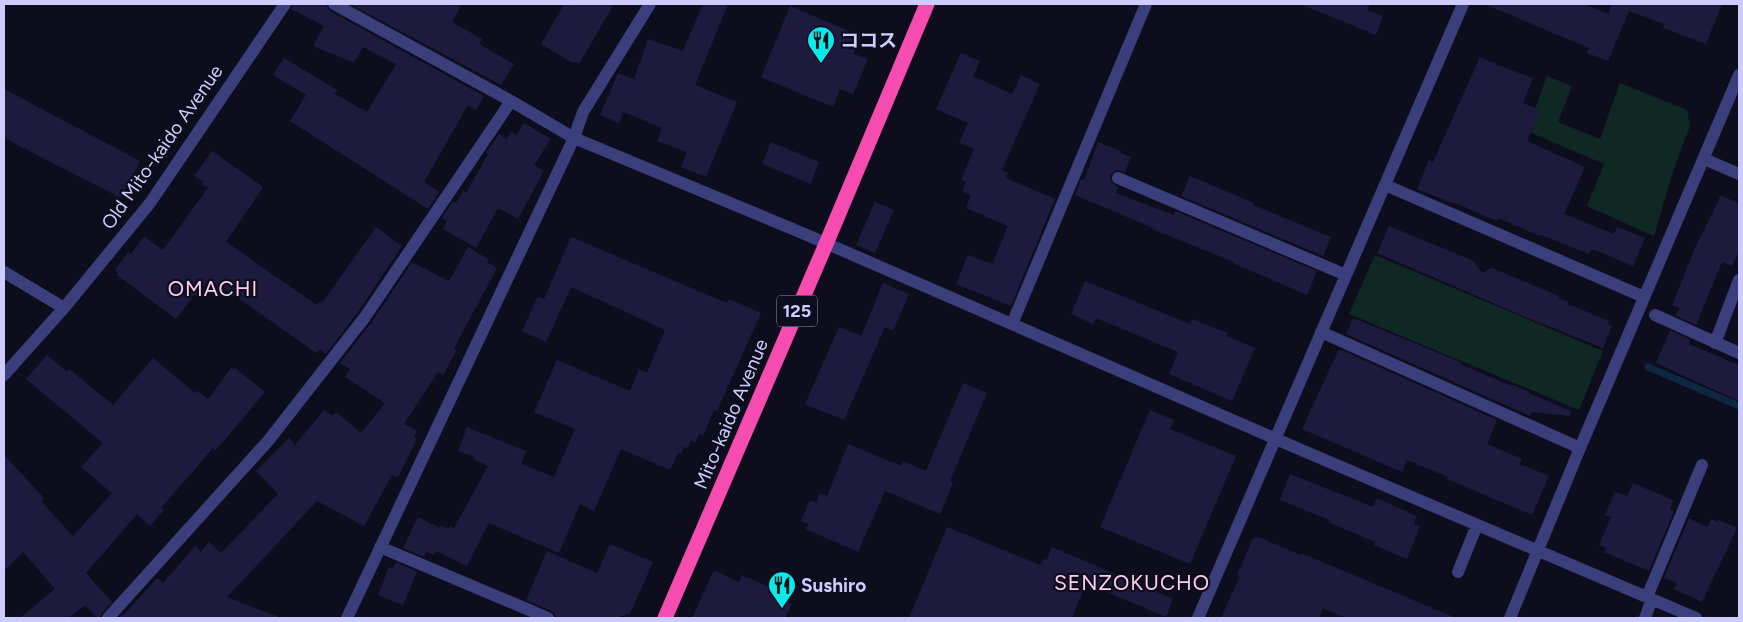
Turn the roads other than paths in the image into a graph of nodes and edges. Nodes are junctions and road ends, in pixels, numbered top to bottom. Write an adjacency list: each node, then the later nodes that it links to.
1 (285, 4): 19 (street, Old Mito-kaido Avenue)
2 (334, 4): 8 (street)
3 (650, 4): 9 (street)
4 (927, 4): 14 (highway, Mito-kaido Avenue / 125)
5 (1146, 4): 21 (street)
6 (1463, 4): 13 (street)
7 (1739, 75): 10 (street)
8 (511, 101): 9 (street); 34 (street)
9 (574, 138): 14 (street); 30 (street)
10 (1704, 159): 11 (street); 18 (street)
11 (1739, 174)
12 (1118, 178): 16 (street)
13 (1385, 186): 16 (street); 18 (street)
14 (826, 244): 21 (street); 37 (highway, Mito-kaido Avenue / 125)
15 (4, 272): 19 (street)
16 (1346, 275): 22 (street)
17 (1739, 280): 23 (street)
18 (1644, 297): 27 (street)
19 (64, 308): 25 (street, Old Mito-kaido Avenue)
20 (1655, 315): 23 (street)
21 (1012, 324): 26 (street)
22 (1321, 332): 26 (street); 27 (street)
23 (1714, 342): 24 (street)
24 (1739, 353)
25 (4, 375)
26 (1275, 439): 29 (street); 38 (street)
27 (1580, 448): 31 (street)
28 (1702, 465): 33 (street)
29 (1477, 524): 31 (street); 32 (street)
30 (380, 547): 35 (street); 36 (street)
31 (1539, 551): 33 (street); 39 (street)
32 (1458, 572)
33 (1650, 598): 40 (street); 41 (street)
34 (108, 618)
35 (347, 618)
36 (548, 618)
37 (665, 618)
38 (1198, 618)
39 (1510, 618)
40 (1644, 618)
41 (1696, 618)

